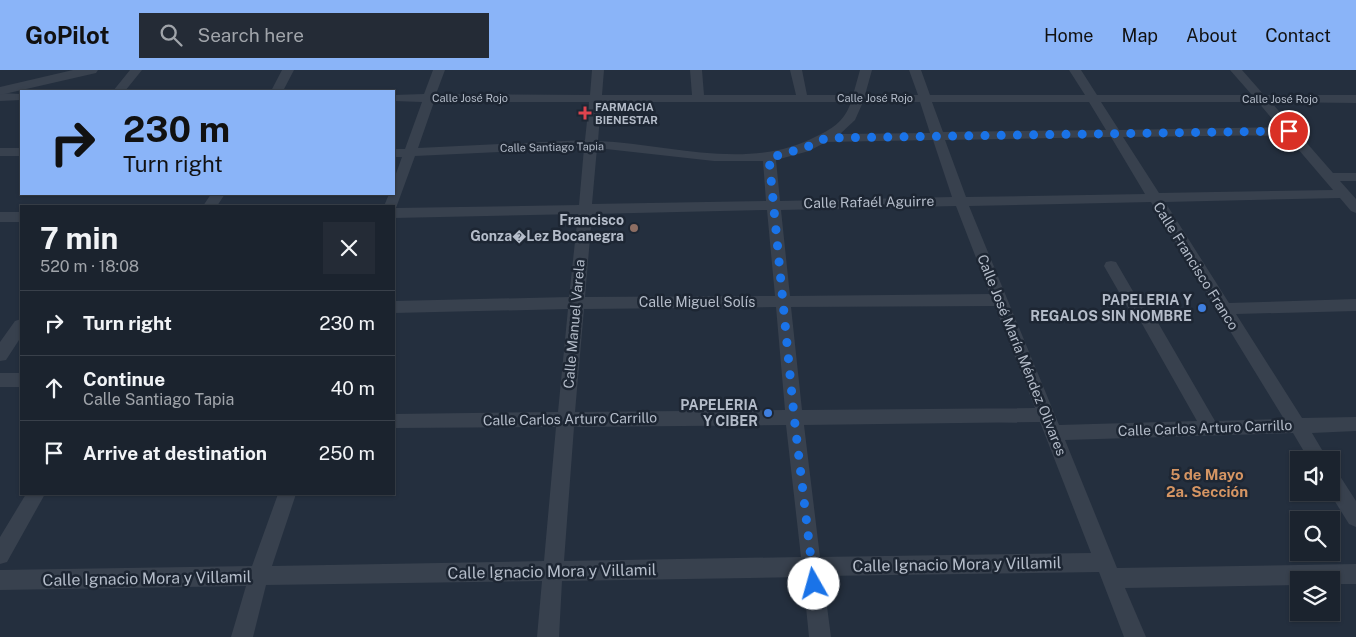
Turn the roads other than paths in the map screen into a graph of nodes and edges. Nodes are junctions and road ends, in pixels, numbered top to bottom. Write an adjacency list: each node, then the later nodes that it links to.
1 (30, 70): 13 (street)
2 (91, 70): 16 (street)
3 (136, 70): 14 (street)
4 (288, 70): 15 (street)
5 (439, 70): 22 (street)
6 (598, 70): 19 (street, Calle Manuel Varela)
7 (696, 70): 20 (street)
8 (796, 70): 23 (street)
9 (866, 70): 24 (street)
10 (915, 70): 25 (street, Calle José María Méndez Olivares)
11 (1074, 70): 26 (street, Calle Francisco Franco)
12 (1236, 70): 27 (street)
13 (0, 77)
14 (120, 90)
15 (278, 90)
16 (0, 92)
17 (0, 97): 18 (street)
18 (20, 97)
19 (596, 97): 20 (street, Calle José Rojo); 22 (street, Calle José Rojo); 33 (street, Calle Manuel Varela)
20 (698, 97): 23 (street, Calle José Rojo)
21 (395, 98): 22 (street, Calle José Rojo)
22 (429, 98): 37 (street)
23 (802, 98): 24 (street, Calle José Rojo)
24 (857, 98): 25 (street, Calle José Rojo); 32 (street)
25 (925, 98): 26 (street, Calle José Rojo); 31 (street, Calle José María Méndez Olivares)
26 (1091, 98): 27 (street, Calle José Rojo); 30 (street, Calle Francisco Franco)
27 (1261, 99): 28 (street, Calle José Rojo); 29 (street)
28 (1356, 99)
29 (1289, 131): 30 (street); 39 (street)
30 (1114, 134): 31 (street); 42 (street, Calle Francisco Franco)
31 (938, 137): 32 (street); 43 (street, Calle José María Méndez Olivares)
32 (826, 138): 38 (street, Calle Santiago Tapia)
33 (592, 144): 37 (street, Calle Santiago Tapia); 38 (street, Calle Santiago Tapia); 46 (street, Calle Manuel Varela)
34 (0, 152): 35 (street)
35 (20, 152)
36 (395, 152): 37 (street, Calle Santiago Tapia)
37 (411, 152): 44 (street)
38 (769, 158): 45 (street)
39 (1329, 177): 40 (street); 41 (street)
40 (1356, 177)
41 (1344, 194): 42 (street, Calle Rafaél Aguirre); 47 (street)
42 (1152, 197): 43 (street, Calle Rafaél Aguirre); 57 (street, Calle Francisco Franco)
43 (960, 200): 45 (street, Calle Rafaél Aguirre); 52 (street, Calle José María Méndez Olivares)
44 (391, 205)
45 (774, 205): 46 (street, Calle Rafaél Aguirre); 53 (street)
46 (585, 208): 48 (street, Calle Rafaél Aguirre); 54 (street, Calle Manuel Varela)
47 (1356, 208)
48 (395, 213)
49 (20, 217): 50 (street)
50 (1, 219)
51 (1111, 266): 68 (street)
52 (1000, 300): 53 (street, Calle Miguel Solís); 62 (street, Calle José María Méndez Olivares)
53 (784, 302): 54 (street, Calle Miguel Solís); 63 (street)
54 (576, 303): 56 (street, Calle Miguel Solís); 64 (street, Calle Manuel Varela)
55 (1356, 305): 57 (street)
56 (395, 307)
57 (1223, 309): 67 (street, Calle Francisco Franco)
58 (20, 326): 59 (street)
59 (0, 355)
60 (0, 380): 61 (street)
61 (20, 380)
62 (1046, 414): 63 (street, Calle Carlos Arturo Carrillo); 69 (street, Calle José María Méndez Olivares)
63 (794, 416): 64 (street, Calle Carlos Arturo Carrillo); 76 (street)
64 (566, 420): 65 (street, Calle Carlos Arturo Carrillo); 78 (street, Calle Manuel Varela)
65 (395, 422)
66 (1356, 424): 67 (street, Calle Carlos Arturo Carrillo)
67 (1297, 426): 68 (street, Calle Carlos Arturo Carrillo); 70 (street, Calle Francisco Franco)
68 (1210, 428): 69 (street, Calle Carlos Arturo Carrillo)
69 (1053, 433): 77 (street, Calle José María Méndez Olivares)
70 (1313, 451)
71 (1340, 493): 74 (street)
72 (35, 495): 75 (street)
73 (287, 495): 80 (street)
74 (1356, 518)
75 (0, 555)
76 (812, 567): 77 (street, Calle Ignacio Mora y Villamil); 78 (street, Calle Ignacio Mora y Villamil); 84 (street)
77 (1108, 570): 79 (street, Calle Ignacio Mora y Villamil); 85 (street, Calle José María Méndez Olivares)
78 (553, 571): 80 (street, Calle Ignacio Mora y Villamil); 83 (street, Calle Manuel Varela)
79 (1356, 574)
80 (259, 576): 81 (street, Calle Ignacio Mora y Villamil); 82 (street)
81 (0, 580)
82 (242, 637)
83 (548, 637)
84 (820, 637)
85 (1135, 637)

